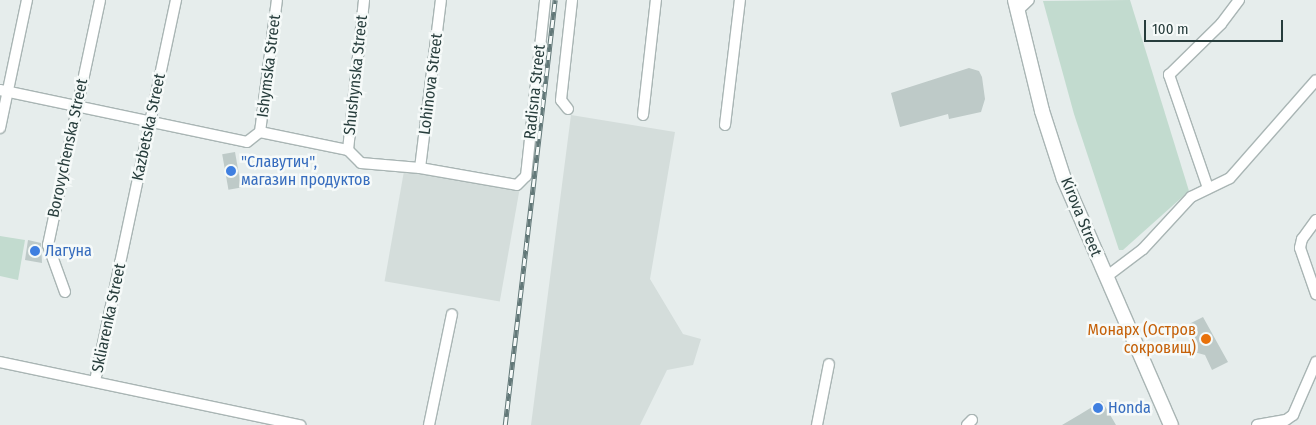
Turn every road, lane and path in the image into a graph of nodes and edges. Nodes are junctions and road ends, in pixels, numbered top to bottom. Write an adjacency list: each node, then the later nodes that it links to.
1 (27, 0): 15 (street)
2 (100, 0): 16 (street, Borovychenska Street)
3 (176, 0): 19 (street, Kazbetska Street)
4 (277, 0): 22 (street, Ishymska Street)
5 (364, 0): 23 (street, Shushynska Street)
6 (441, 0): 24 (street, Lohinova Street)
7 (545, 0): 24 (street, Radisna Street)
8 (572, 0): 17 (street, Radisna Street)
9 (656, 0): 18 (street)
10 (740, 0): 20 (street)
11 (1029, 0): 13 (street)
12 (1239, 0): 25 (street)
13 (1016, 6): 28 (main road, Kirova Street)
14 (1316, 80): 25 (street)
15 (4, 91): 16 (street); 21 (street)
16 (77, 106): 19 (street); 29 (street, Borovychenska Street)
17 (568, 109)
18 (643, 115)
19 (149, 120): 22 (street); 27 (street, Kazbetska Street)
20 (725, 125)
21 (0, 128)
22 (260, 132): 23 (street)
23 (348, 150): 24 (street)
24 (420, 168)
25 (1208, 188): 28 (street)
26 (1316, 220): 30 (street)
27 (123, 254): 35 (street, Skliarenka Street)
28 (1106, 278): 39 (main road, Kirova Street)
29 (65, 292)
30 (1316, 294)
31 (452, 314): 37 (street)
32 (0, 362): 35 (street)
33 (1316, 362): 40 (street)
34 (830, 364): 38 (street)
35 (95, 381): 36 (street)
36 (300, 425)
37 (428, 425)
38 (817, 425)
39 (1171, 425)
40 (1257, 425)

